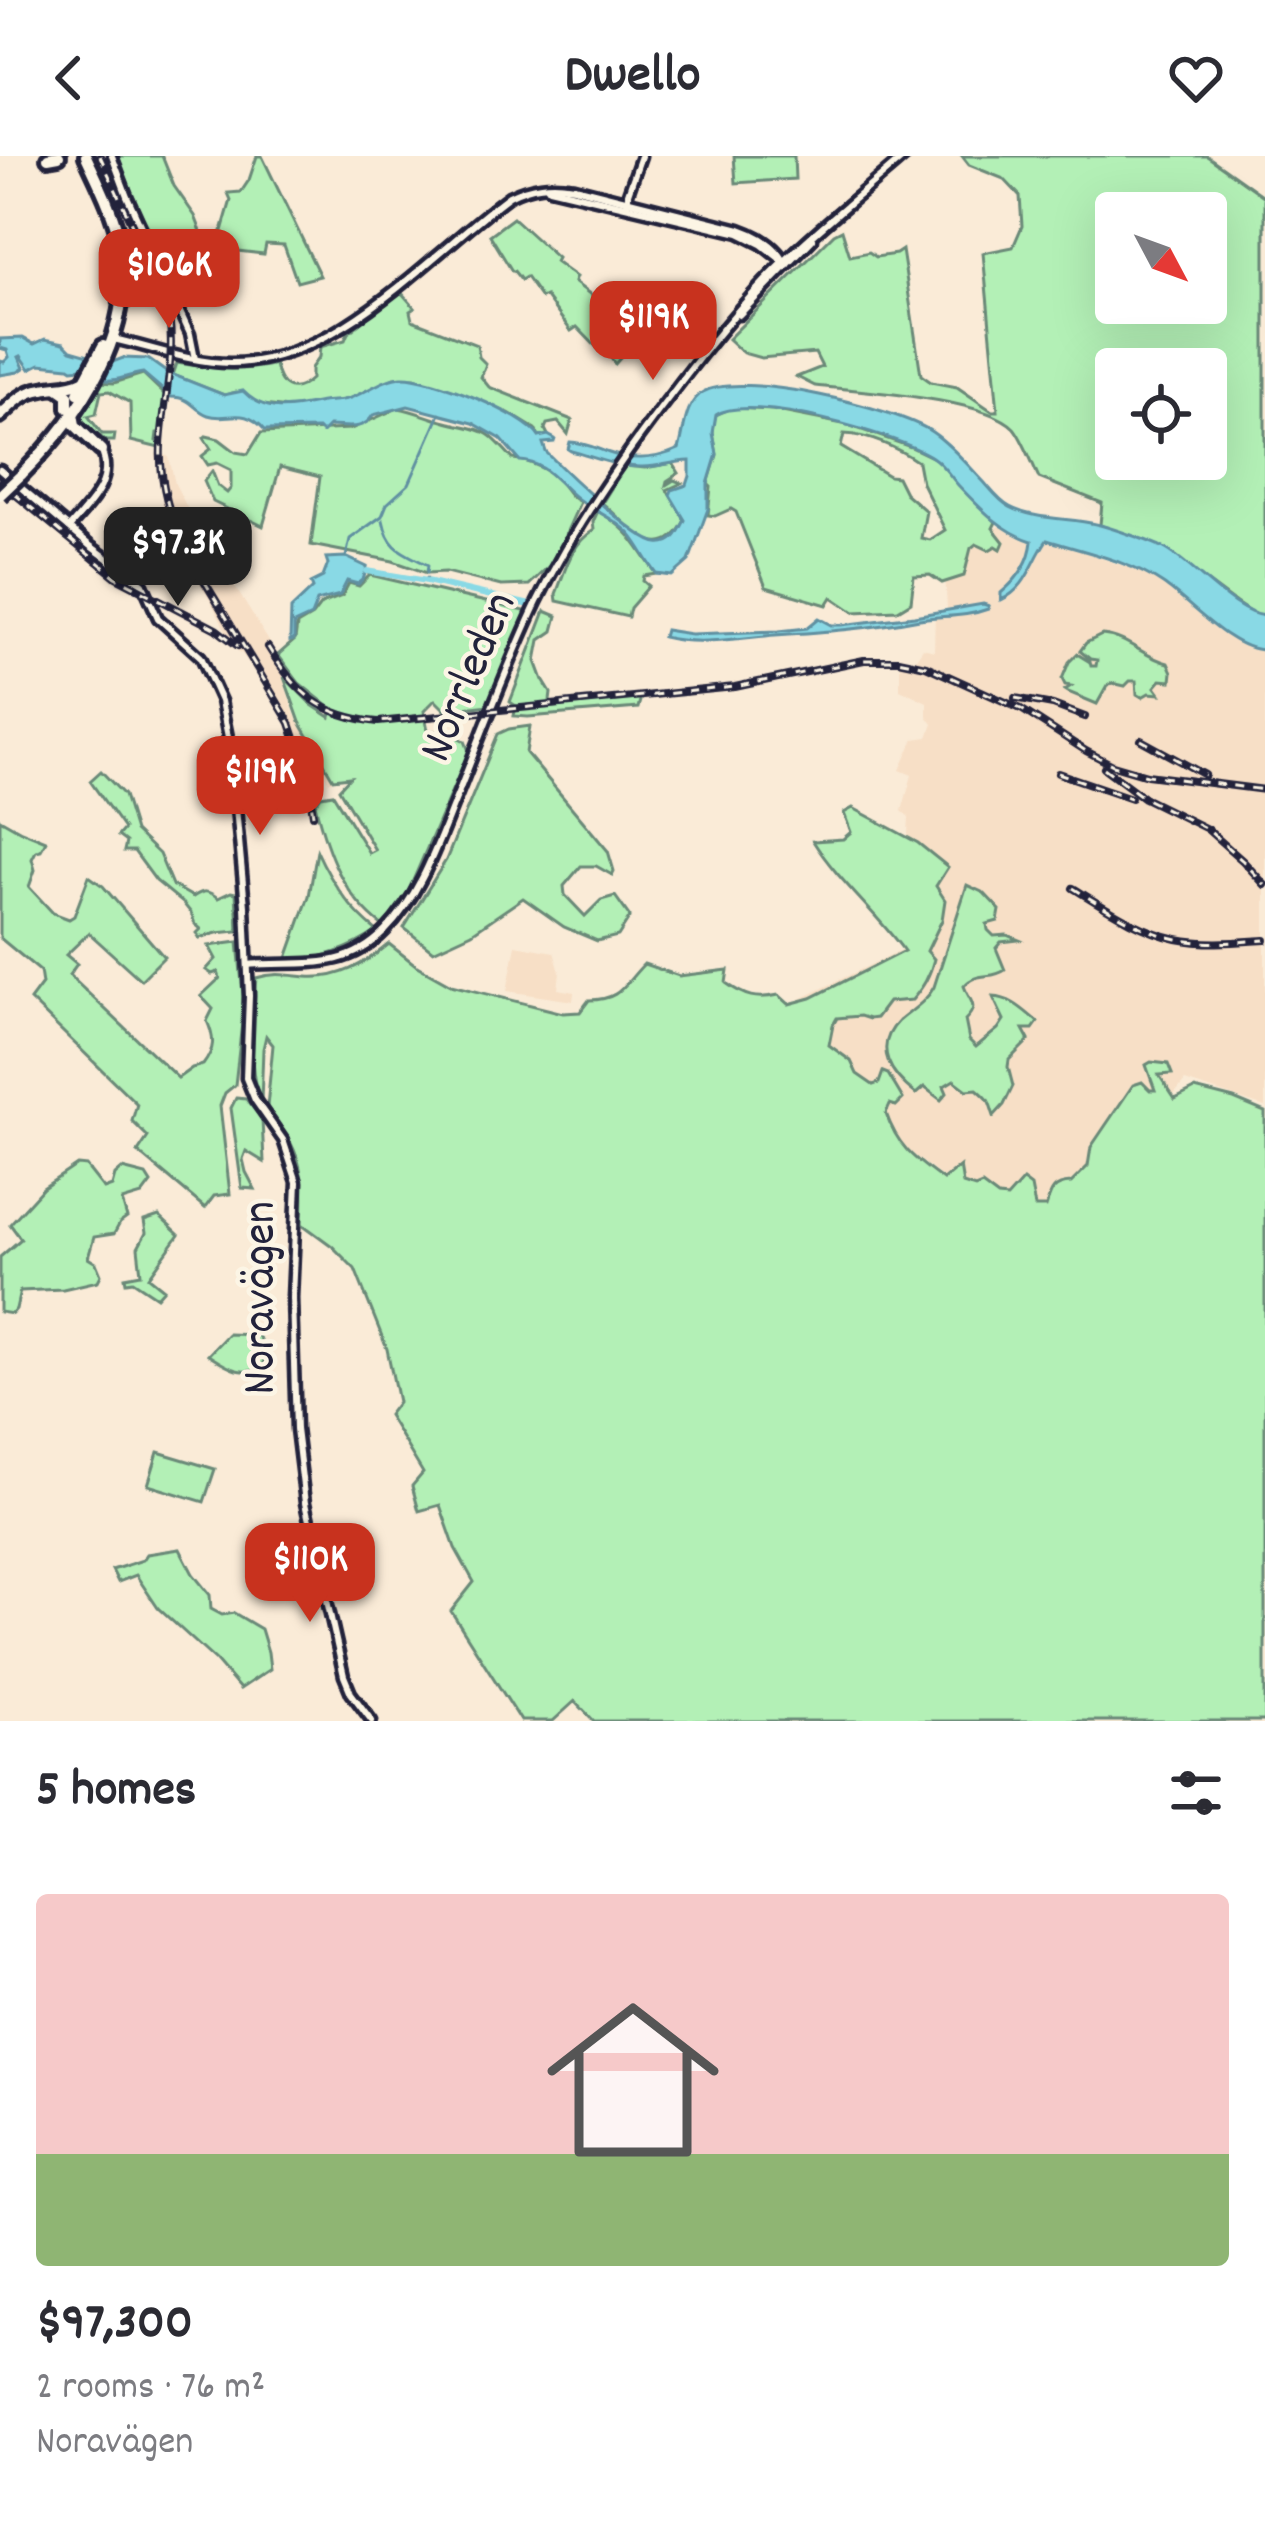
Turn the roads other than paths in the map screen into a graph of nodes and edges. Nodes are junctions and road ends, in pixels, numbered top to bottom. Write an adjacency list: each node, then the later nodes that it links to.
1 (50, 156): 2 (highway)
2 (59, 156)
3 (112, 156): 10 (street)
4 (641, 156): 7 (street)
5 (905, 156): 8 (street, Norrleden)
6 (80, 157): 9 (highway)
7 (628, 203): 8 (street); 10 (street)
8 (786, 263): 25 (street, Norrleden)
9 (110, 339): 10 (street); 11 (highway)
10 (195, 359)
11 (89, 382): 12 (highway); 14 (highway)
12 (58, 388): 13 (highway); 14 (highway)
13 (17, 401): 15 (highway); 16 (highway)
14 (71, 411): 17 (highway); 18 (highway); 21 (highway)
15 (0, 416)
16 (0, 426)
17 (80, 431): 18 (highway); 19 (highway)
18 (57, 435): 21 (highway)
19 (101, 450): 24 (street)
20 (0, 470): 24 (street, Noravägen)
21 (18, 472): 22 (highway, bridge); 23 (highway, bridge)
22 (0, 485)
23 (0, 495)
24 (69, 528): 25 (street, Noravägen)
25 (248, 964): 26 (street, Noravägen)
26 (372, 1721)

